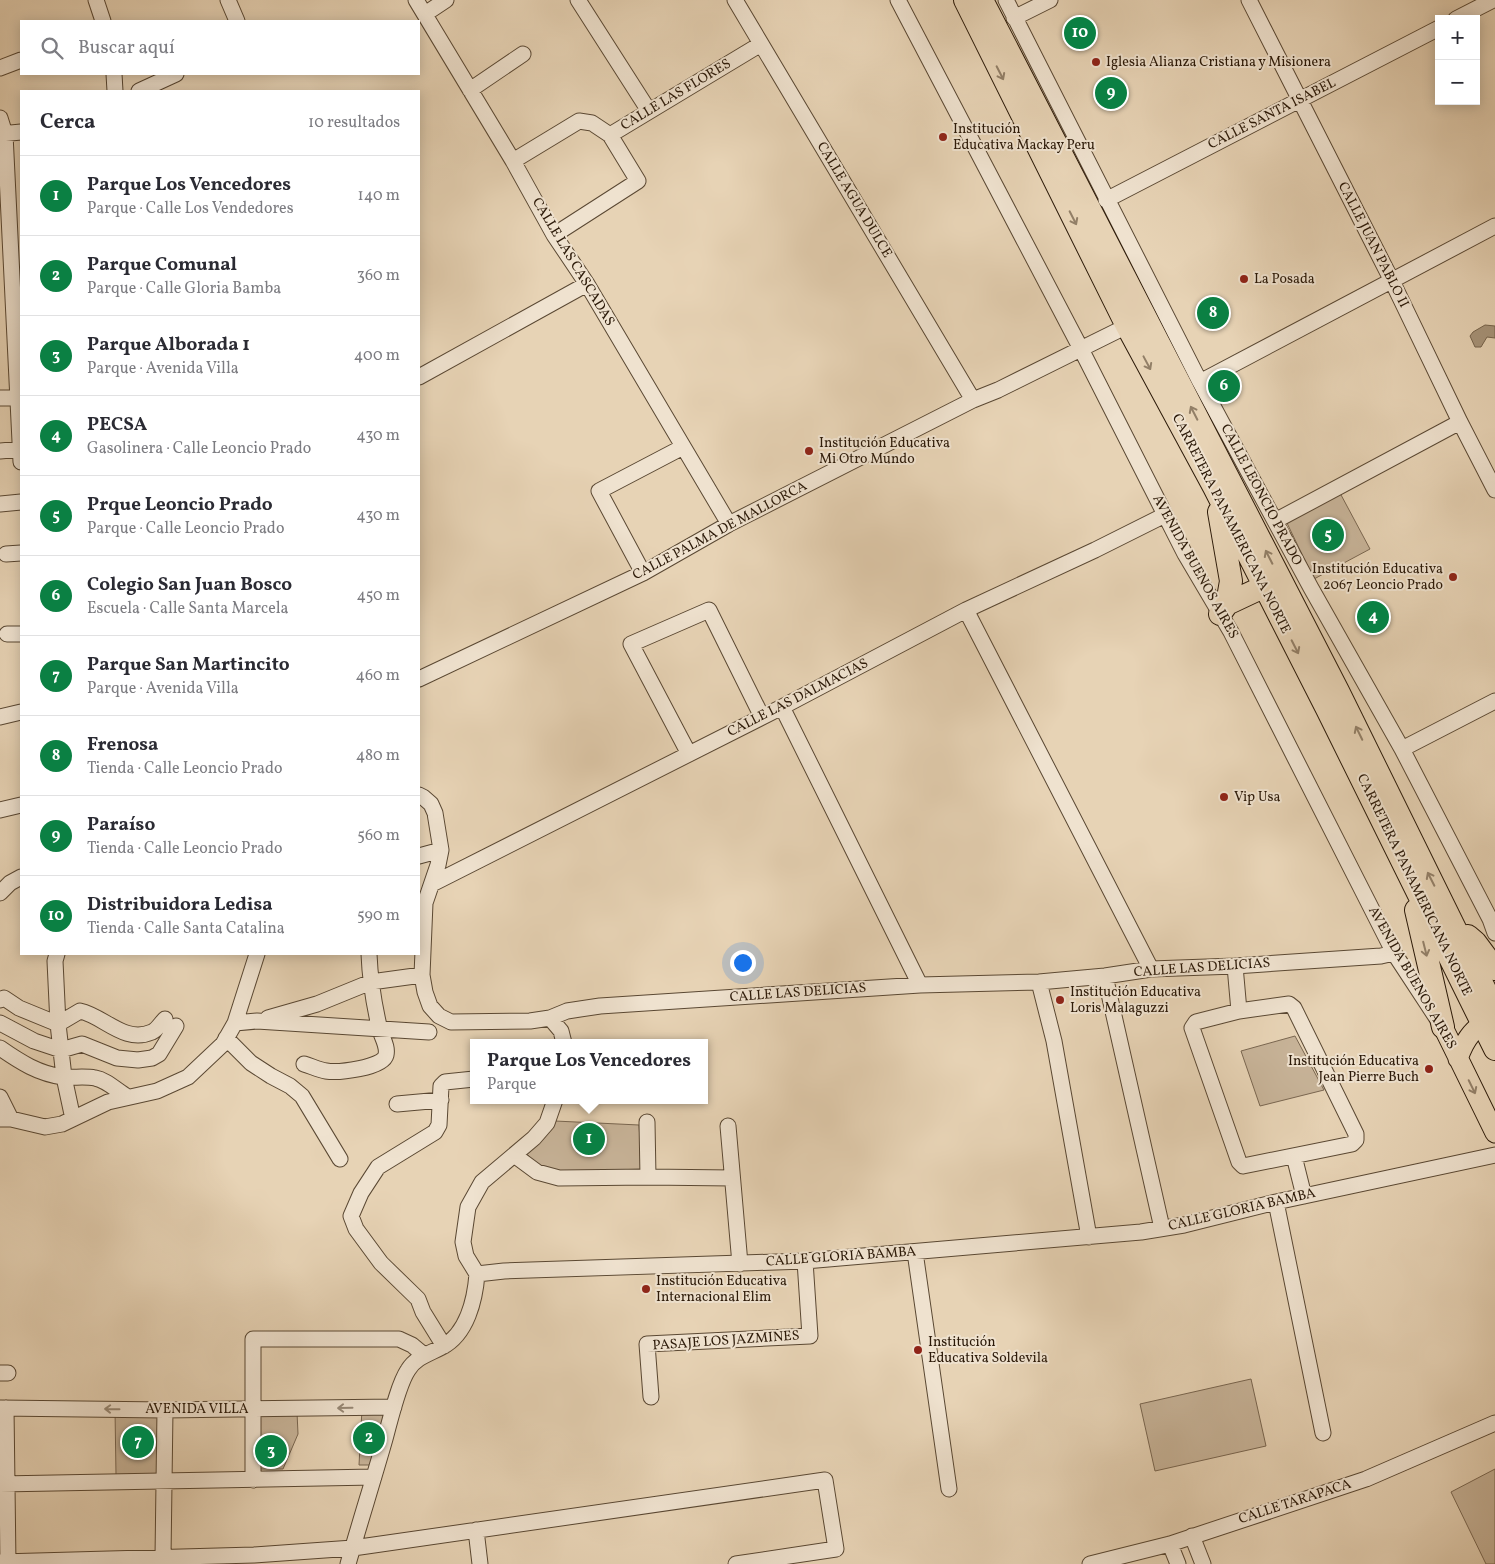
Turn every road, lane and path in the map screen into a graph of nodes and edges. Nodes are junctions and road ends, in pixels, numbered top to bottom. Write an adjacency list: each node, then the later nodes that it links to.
1 (96, 0): 18 (street)
2 (416, 0): 15 (street, CALLE LAS CASCADAS)
3 (446, 0): 15 (street)
4 (578, 0): 32 (street)
5 (734, 0): 22 (street, CALLE AGUA DULCE)
6 (898, 0): 45 (street, AVENIDA BUENOS AIRES)
7 (958, 0): 20 (highway)
8 (965, 0): 20 (highway, CARRETERA PANAMERICANA NORTE)
9 (982, 0): 63 (highway, CARRETERA PANAMERICANA NORTE, one-way to 9)
10 (1006, 0): 17 (street, CALLE LEONCIO PRADO)
11 (1050, 0): 17 (street)
12 (1249, 0): 31 (street, CALLE JUAN PABLO II)
13 (1493, 0): 16 (street)
14 (231, 1): 19 (street)
15 (425, 14): 30 (street, CALLE LAS CASCADAS)
16 (1464, 15)
17 (1014, 18): 38 (street, CALLE LEONCIO PRADO)
18 (102, 20)
19 (237, 20)
20 (978, 30): 44 (highway, CARRETERA PANAMERICANA NORTE, one-way to 44)
21 (1435, 30): 31 (street, CALLE SANTA ISABEL)
22 (761, 44): 32 (street, CALLE LAS FLORES); 50 (street, CALLE AGUA DULCE)
23 (523, 54): 30 (street)
24 (20, 60): 25 (street)
25 (0, 68)
26 (114, 75): 28 (street)
27 (174, 75): 29 (street)
28 (116, 90)
29 (141, 90)
30 (470, 90): 37 (street, CALLE LAS CASCADAS)
31 (1299, 100): 38 (street, CALLE SANTA ISABEL); 42 (street, CALLE JUAN PABLO II)
32 (649, 111): 36 (street, CALLE LAS FLORES)
33 (0, 118): 35 (street)
34 (20, 132): 35 (street)
35 (2, 134): 41 (street)
36 (610, 135): 37 (street, CALLE LAS FLORES); 40 (street)
37 (512, 161): 40 (street, CALLE LAS CASCADAS)
38 (1106, 200): 47 (street, CALLE LEONCIO PRADO)
39 (1495, 226): 42 (street)
40 (554, 235): 43 (street, CALLE LAS CASCADAS)
41 (16, 243): 48 (street)
42 (1392, 281): 47 (street); 51 (street, CALLE JUAN PABLO II)
43 (587, 284): 46 (street); 52 (street, CALLE LAS CASCADAS)
44 (1127, 326): 45 (street, CALLE PALMA DE MALLORCA); 55 (highway, CARRETERA PANAMERICANA NORTE, one-way to 55)
45 (1081, 349): 50 (street, CALLE PALMA DE MALLORCA); 59 (street, AVENIDA BUENOS AIRES)
46 (420, 376)
47 (1200, 382): 60 (street, CALLE LEONCIO PRADO)
48 (20, 397): 49 (street)
49 (0, 398)
50 (974, 400): 61 (street, CALLE PALMA DE MALLORCA)
51 (1460, 422): 56 (street, CALLE JUAN PABLO II); 60 (street)
52 (683, 447): 61 (street, CALLE LAS CASCADAS); 62 (street)
53 (20, 449): 54 (street)
54 (0, 451)
55 (1214, 487): 63 (highway, CARRETERA PANAMERICANA NORTE); 64 (highway)
56 (1495, 490)
57 (20, 502): 58 (street)
58 (0, 504)
59 (1165, 515): 64 (street, AVENIDA BUENOS AIRES); 65 (street, CALLE LAS DALMACIAS)
60 (1275, 521): 72 (street, CALLE LEONCIO PRADO)
61 (729, 524): 62 (street, CALLE PALMA DE MALLORCA)
62 (643, 573): 66 (street, CALLE PALMA DE MALLORCA)
63 (1272, 584): 64 (highway); 79 (highway, CARRETERA PANAMERICANA NORTE, one-way to 79); 84 (highway, CARRETERA PANAMERICANA NORTE, one-way to 63)
64 (1223, 609): 86 (street, AVENIDA BUENOS AIRES)
65 (966, 610): 68 (street, CALLE LAS DALMACIAS); 91 (street)
66 (420, 679)
67 (1495, 700): 72 (street)
68 (782, 707): 71 (street, CALLE LAS DALMACIAS); 97 (street)
69 (20, 712): 70 (street)
70 (0, 717)
71 (762, 717): 73 (street, CALLE LAS DALMACIAS); 73 (street)
72 (1402, 749): 85 (street, CALLE LEONCIO PRADO)
73 (689, 754): 81 (street, CALLE LAS DALMACIAS)
74 (420, 796): 77 (street, CALLE LAS DELICIAS)
75 (20, 805): 76 (street)
76 (0, 810)
77 (440, 850): 78 (street); 81 (street, CALLE LAS DELICIAS)
78 (420, 856)
79 (1405, 868): 101 (highway, CARRETERA PANAMERICANA NORTE); 106 (highway, one-way to 106)
80 (20, 877): 82 (street)
81 (432, 884): 83 (street, CALLE LAS DELICIAS)
82 (0, 893)
83 (422, 904): 93 (street, CALLE LAS DELICIAS)
84 (1453, 922): 92 (highway); 101 (highway, CARRETERA PANAMERICANA NORTE)
85 (1493, 923)
86 (1394, 952): 90 (street, CALLE LAS DELICIAS); 106 (street, AVENIDA BUENOS AIRES)
87 (57, 955): 105 (street)
88 (257, 955): 104 (street)
89 (369, 955): 95 (street)
90 (1236, 966): 91 (street, CALLE LAS DELICIAS); 99 (street)
91 (1151, 969): 94 (street, CALLE LAS DELICIAS)
92 (1495, 969)
93 (422, 975): 95 (street); 100 (street, CALLE LAS DELICIAS)
94 (1105, 976): 96 (street, CALLE LAS DELICIAS); 136 (street)
95 (370, 982): 102 (street); 107 (street)
96 (1039, 982): 97 (street, CALLE LAS DELICIAS); 137 (street)
97 (920, 985): 100 (street, CALLE LAS DELICIAS)
98 (0, 1000): 105 (street)
99 (1239, 1011): 130 (street); 130 (street)
100 (550, 1018): 110 (street)
101 (1491, 1018): 112 (highway, CARRETERA PANAMERICANA NORTE); 114 (main road)
102 (257, 1021): 104 (street); 107 (street)
103 (0, 1023): 113 (street)
104 (235, 1023): 109 (street)
105 (58, 1024): 113 (street); 113 (street)
106 (1443, 1027): 114 (main road, AVENIDA BUENOS AIRES)
107 (380, 1030): 108 (street); 115 (street)
108 (429, 1032)
109 (226, 1038): 119 (street); 131 (street)
110 (563, 1039)
111 (0, 1048): 116 (street)
112 (1495, 1048)
113 (61, 1050): 116 (street)
114 (1458, 1058): 127 (main road, AVENIDA BUENOS AIRES, one-way to 127)
115 (304, 1064)
116 (64, 1077): 119 (street); 124 (street)
117 (470, 1079): 120 (street)
118 (0, 1097): 123 (street)
119 (128, 1097): 124 (street)
120 (441, 1100): 121 (street); 142 (street)
121 (397, 1104)
122 (554, 1104): 128 (street)
123 (6, 1119): 124 (street)
124 (73, 1119)
125 (647, 1122): 132 (street)
126 (728, 1126): 133 (street)
127 (1495, 1133)
128 (514, 1155): 132 (street); 141 (street)
129 (1495, 1155): 134 (street, CALLE GLORIA BAMBA)
130 (1294, 1156): 134 (street)
131 (340, 1159)
132 (648, 1177): 133 (street)
133 (732, 1178): 140 (street)
134 (1304, 1196): 135 (street, CALLE GLORIA BAMBA)
135 (1276, 1202): 136 (street, CALLE GLORIA BAMBA); 150 (street)
136 (1162, 1228): 137 (street, CALLE GLORIA BAMBA)
137 (1089, 1237): 138 (street, CALLE GLORIA BAMBA)
138 (915, 1252): 139 (street, CALLE GLORIA BAMBA); 155 (street)
139 (805, 1261): 140 (street, CALLE GLORIA BAMBA); 144 (street, PASAJE LOS JAZMINES)
140 (740, 1264): 141 (street, CALLE GLORIA BAMBA)
141 (477, 1274): 142 (street)
142 (444, 1346): 143 (street)
143 (424, 1355): 145 (street); 147 (street)
144 (651, 1396)
145 (394, 1407): 147 (street, AVENIDA VILLA, one-way to 147); 151 (street)
146 (3, 1408): 148 (street, AVENIDA VILLA, one-way to 146); 154 (street)
147 (253, 1409): 148 (street, AVENIDA VILLA); 152 (street)
148 (165, 1410): 153 (street)
149 (1495, 1423): 157 (street, CALLE TARAPACA)
150 (1323, 1433)
151 (374, 1477): 152 (street); 159 (street)
152 (253, 1480): 153 (street)
153 (164, 1482): 154 (street); 160 (street)
154 (3, 1484): 163 (street)
155 (949, 1489)
156 (476, 1530): 159 (street); 165 (street); 166 (street)
157 (1192, 1536): 158 (street, CALLE TARAPACA); 169 (street)
158 (1170, 1544): 167 (street, CALLE TARAPACA); 168 (street)
159 (353, 1548): 161 (street); 164 (street)
160 (164, 1557): 161 (street); 162 (street)
161 (253, 1559)
162 (144, 1561): 163 (street)
163 (6, 1562)
164 (348, 1564)
165 (480, 1564)
166 (736, 1564)
167 (1090, 1564)
168 (1178, 1564)
169 (1203, 1564)

